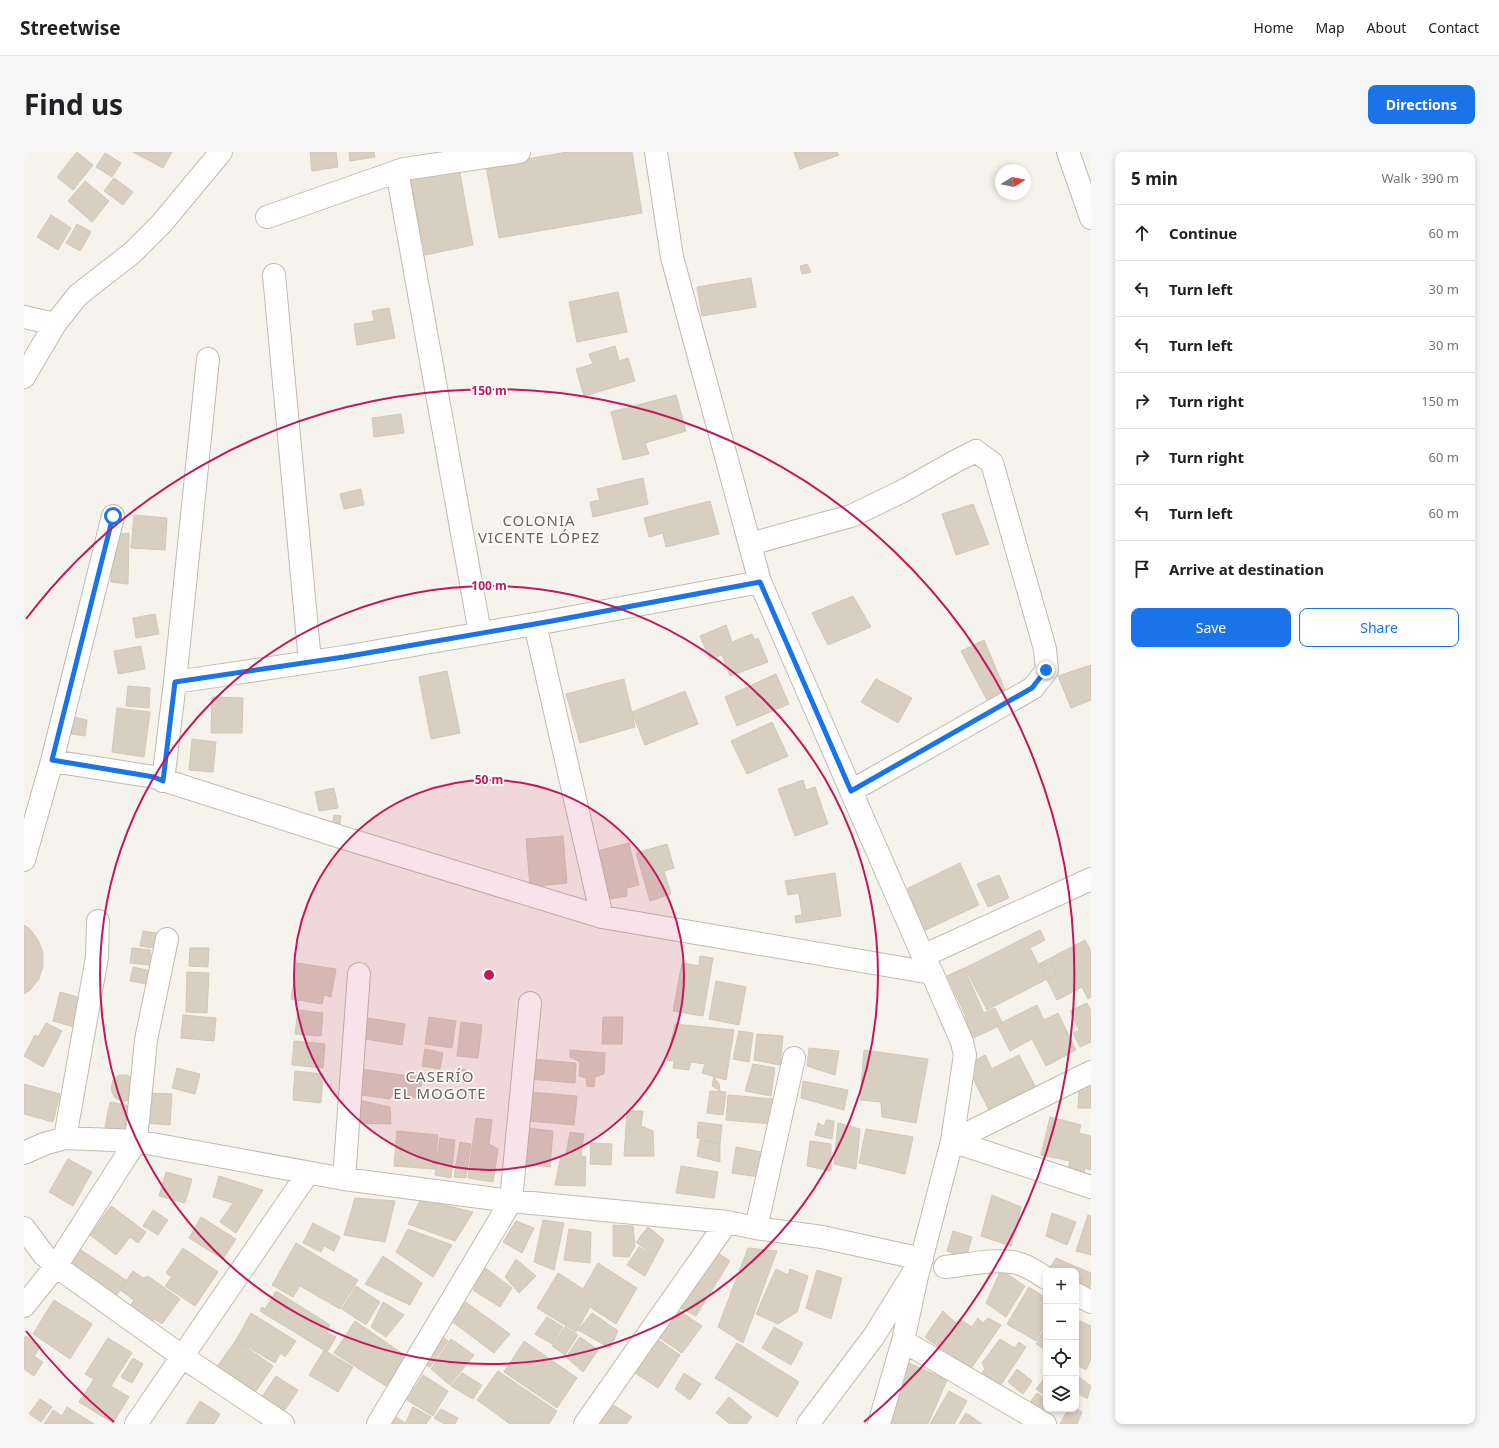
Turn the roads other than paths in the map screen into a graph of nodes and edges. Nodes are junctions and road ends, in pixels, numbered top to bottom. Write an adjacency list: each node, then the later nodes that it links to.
1 (220, 152): 10 (street)
2 (519, 152): 5 (street)
3 (656, 152): 14 (street)
4 (1068, 152): 7 (street)
5 (397, 171): 6 (street); 17 (street)
6 (267, 217)
7 (1091, 218)
8 (274, 275): 18 (street)
9 (24, 317): 10 (street)
10 (55, 324): 12 (street)
11 (208, 359): 19 (street)
12 (24, 377)
13 (113, 516): 20 (street)
14 (750, 544): 15 (street); 22 (street)
15 (760, 582): 16 (street); 22 (street)
16 (535, 624): 17 (street); 25 (street)
17 (480, 633): 18 (street)
18 (310, 662): 19 (street)
19 (175, 682): 21 (street)
20 (52, 760): 21 (street); 23 (street)
21 (163, 781): 25 (street)
22 (851, 791): 28 (street)
23 (24, 860)
24 (1091, 879): 28 (street)
25 (602, 917): 28 (street)
26 (98, 921): 33 (street)
27 (167, 939): 34 (street)
28 (928, 965): 35 (street)
29 (359, 974): 38 (street)
30 (530, 1003): 40 (street)
31 (794, 1058): 43 (street)
32 (1091, 1072): 35 (street)
33 (65, 1138): 34 (street); 36 (street)
34 (136, 1141): 37 (street); 45 (street)
35 (952, 1141): 39 (street); 44 (street)
36 (24, 1153)
37 (308, 1173): 38 (street); 52 (street)
38 (344, 1179): 40 (street)
39 (1091, 1187)
40 (511, 1201): 41 (street); 55 (street)
41 (727, 1222): 43 (street); 56 (street)
42 (24, 1228): 45 (street)
43 (756, 1228): 44 (street)
44 (922, 1259): 51 (street); 57 (street)
45 (56, 1266): 50 (street); 52 (street)
46 (945, 1267): 47 (street)
47 (1043, 1276)
48 (1079, 1296): 49 (street)
49 (1091, 1302)
50 (24, 1306)
51 (903, 1341): 58 (street); 59 (street)
52 (183, 1356): 53 (street); 54 (street)
53 (136, 1424)
54 (283, 1424)
55 (378, 1424)
56 (585, 1424)
57 (808, 1424)
58 (879, 1424)
59 (1045, 1424)

